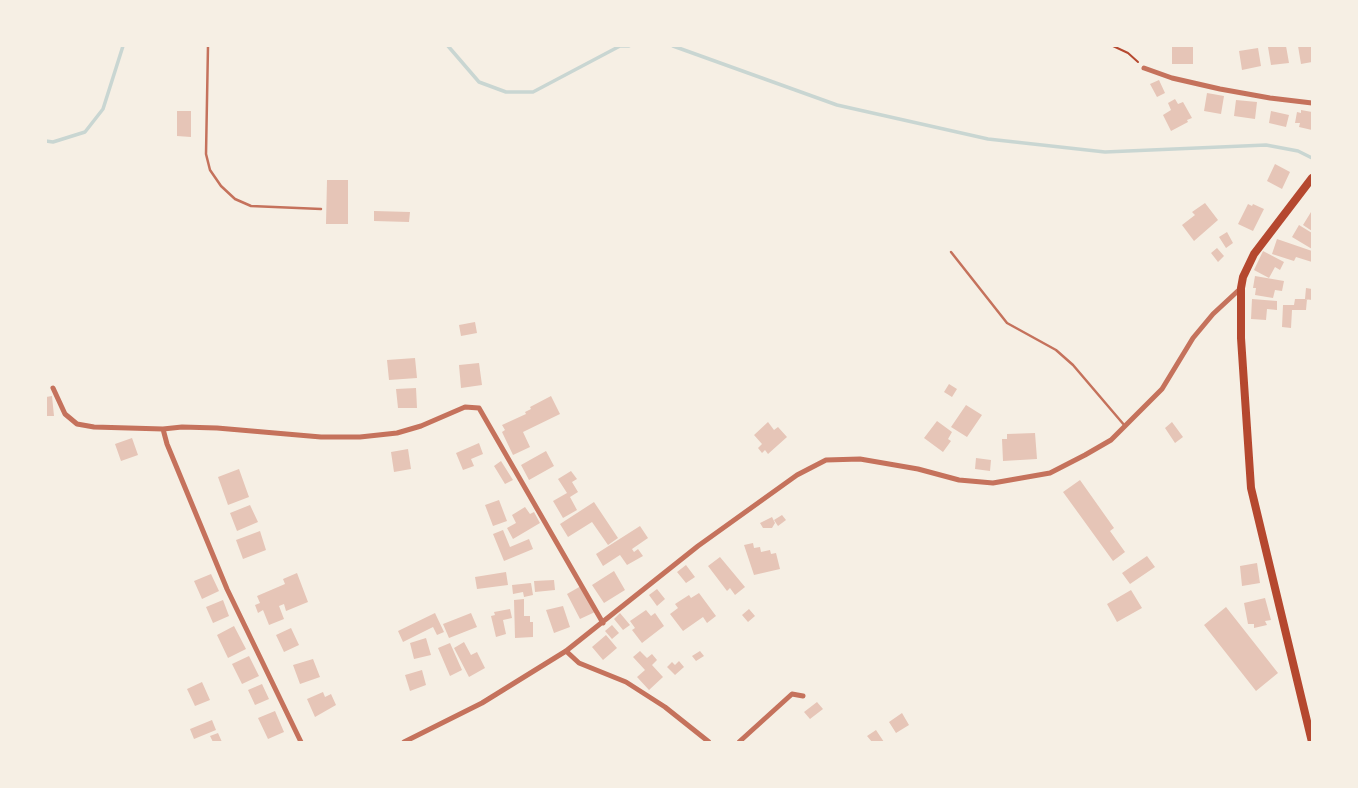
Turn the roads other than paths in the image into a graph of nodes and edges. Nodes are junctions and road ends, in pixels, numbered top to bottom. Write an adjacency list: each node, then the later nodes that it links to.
1 (208, 46): 5 (lane)
2 (1144, 68): 3 (street)
3 (1312, 103)
4 (1312, 177): 7 (main road)
5 (321, 209)
6 (951, 252): 9 (lane)
7 (1241, 288): 9 (street); 18 (main road)
8 (53, 388): 10 (street)
9 (1125, 426): 11 (street)
10 (163, 429): 11 (street); 14 (street)
11 (603, 623): 12 (street)
12 (566, 651): 15 (street); 16 (street)
13 (803, 696): 17 (street)
14 (301, 743)
15 (404, 743)
16 (709, 743)
17 (739, 743)
18 (1312, 743)

